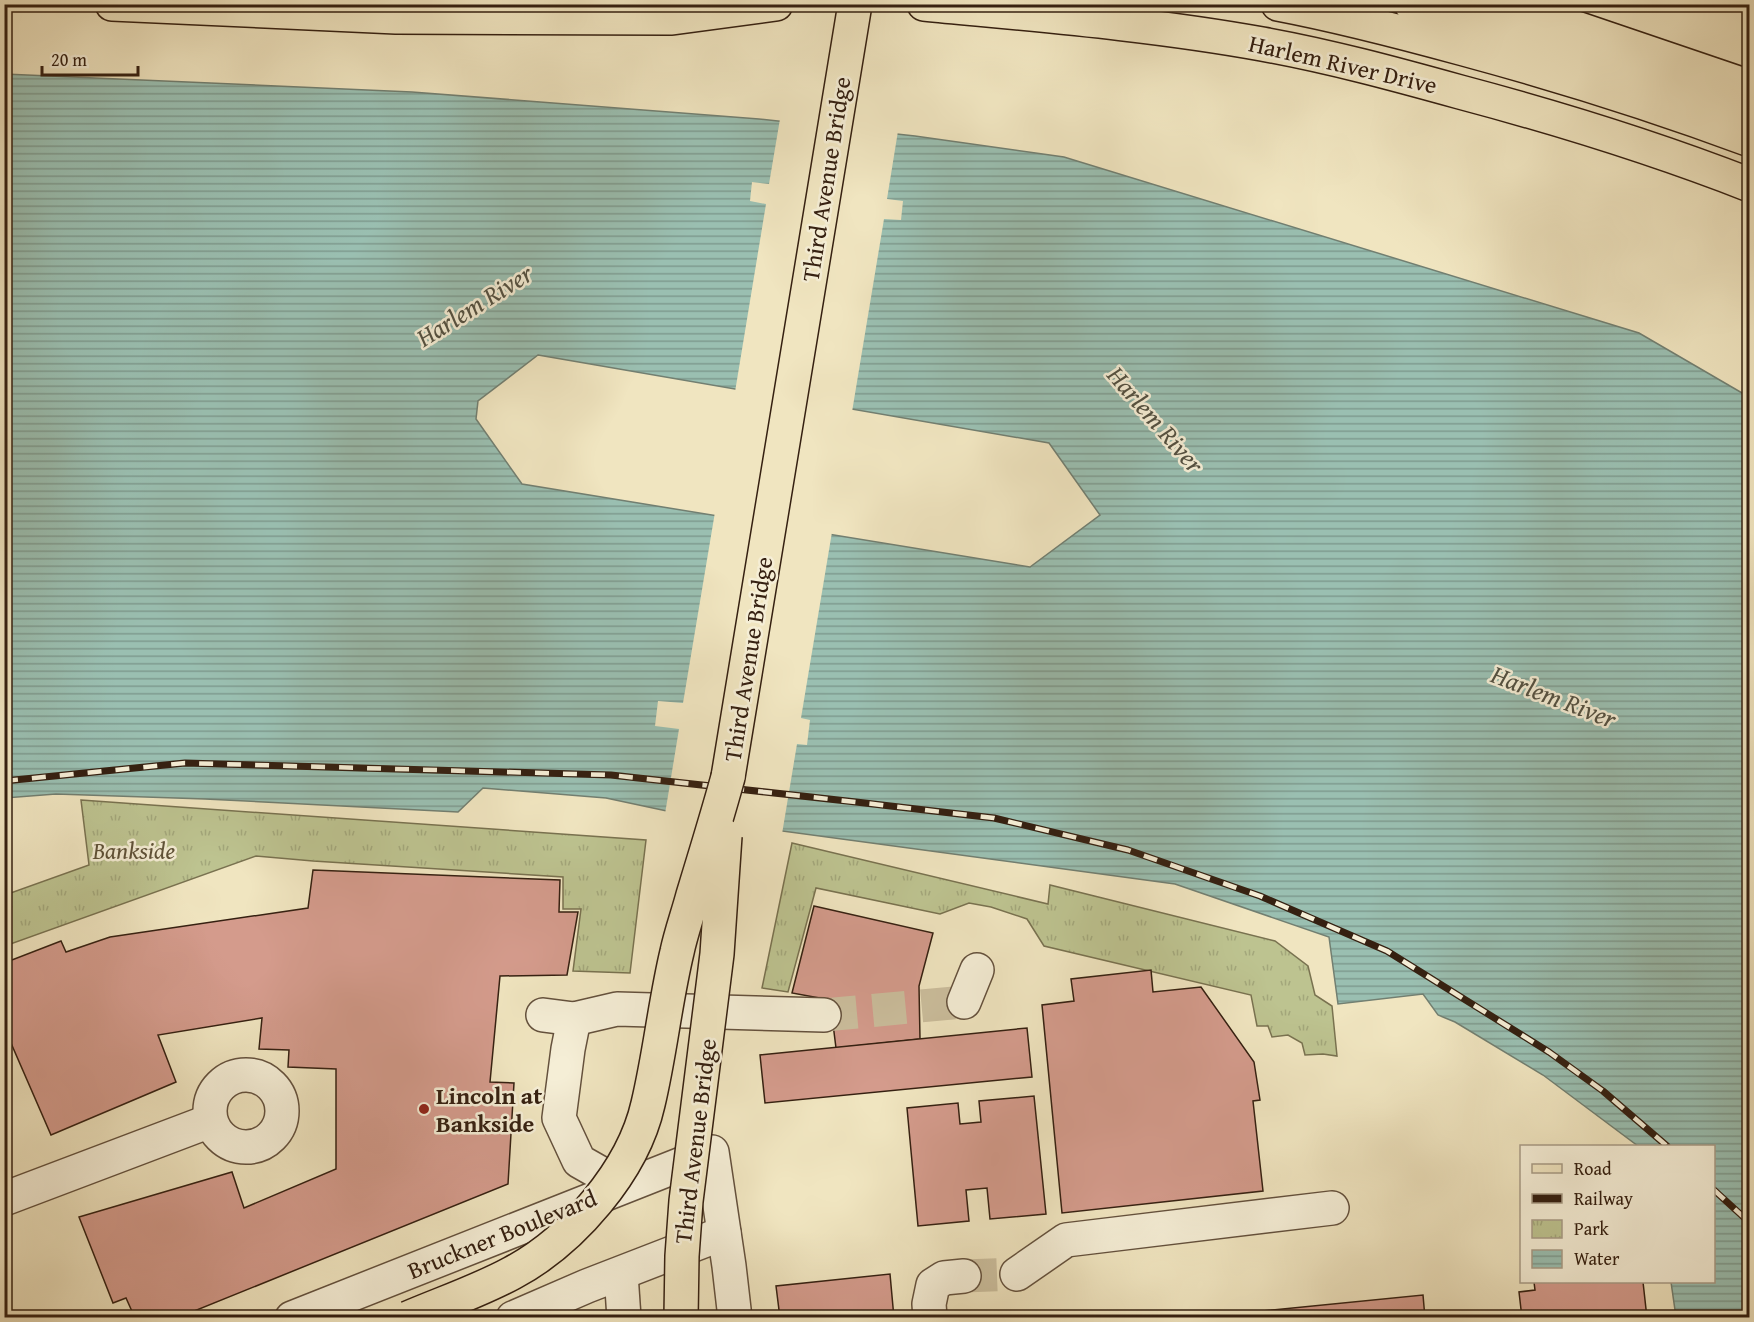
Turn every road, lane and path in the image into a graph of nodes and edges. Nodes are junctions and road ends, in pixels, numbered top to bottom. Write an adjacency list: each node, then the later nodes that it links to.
1 (112, 4): 2 (main road)
2 (776, 4)
3 (855, 4): 12 (main road, Third Avenue Bridge)
4 (924, 4): 11 (main road, Harlem River Drive)
5 (1278, 4): 10 (main road)
6 (1411, 4): 9 (main road)
7 (1433, 4): 8 (main road)
8 (1749, 87)
9 (1749, 112)
10 (1749, 140)
11 (1749, 185)
12 (728, 777): 25 (main road, bridge); 28 (main road, Third Avenue Bridge, bridge)
13 (977, 970): 14 (street)
14 (964, 1002)
15 (824, 1015): 17 (street)
16 (210, 1121): 18 (street)
17 (622, 1186): 20 (street, Bruckner Boulevard); 24 (street, Bruckner Boulevard)
18 (4, 1199)
19 (1332, 1208): 22 (street)
20 (724, 1233): 21 (street); 29 (street)
21 (621, 1274): 26 (street); 27 (street)
22 (1017, 1274)
23 (964, 1276): 30 (street)
24 (292, 1317)
25 (408, 1317)
26 (513, 1317)
27 (624, 1317)
28 (681, 1317)
29 (735, 1317)
30 (930, 1317)

